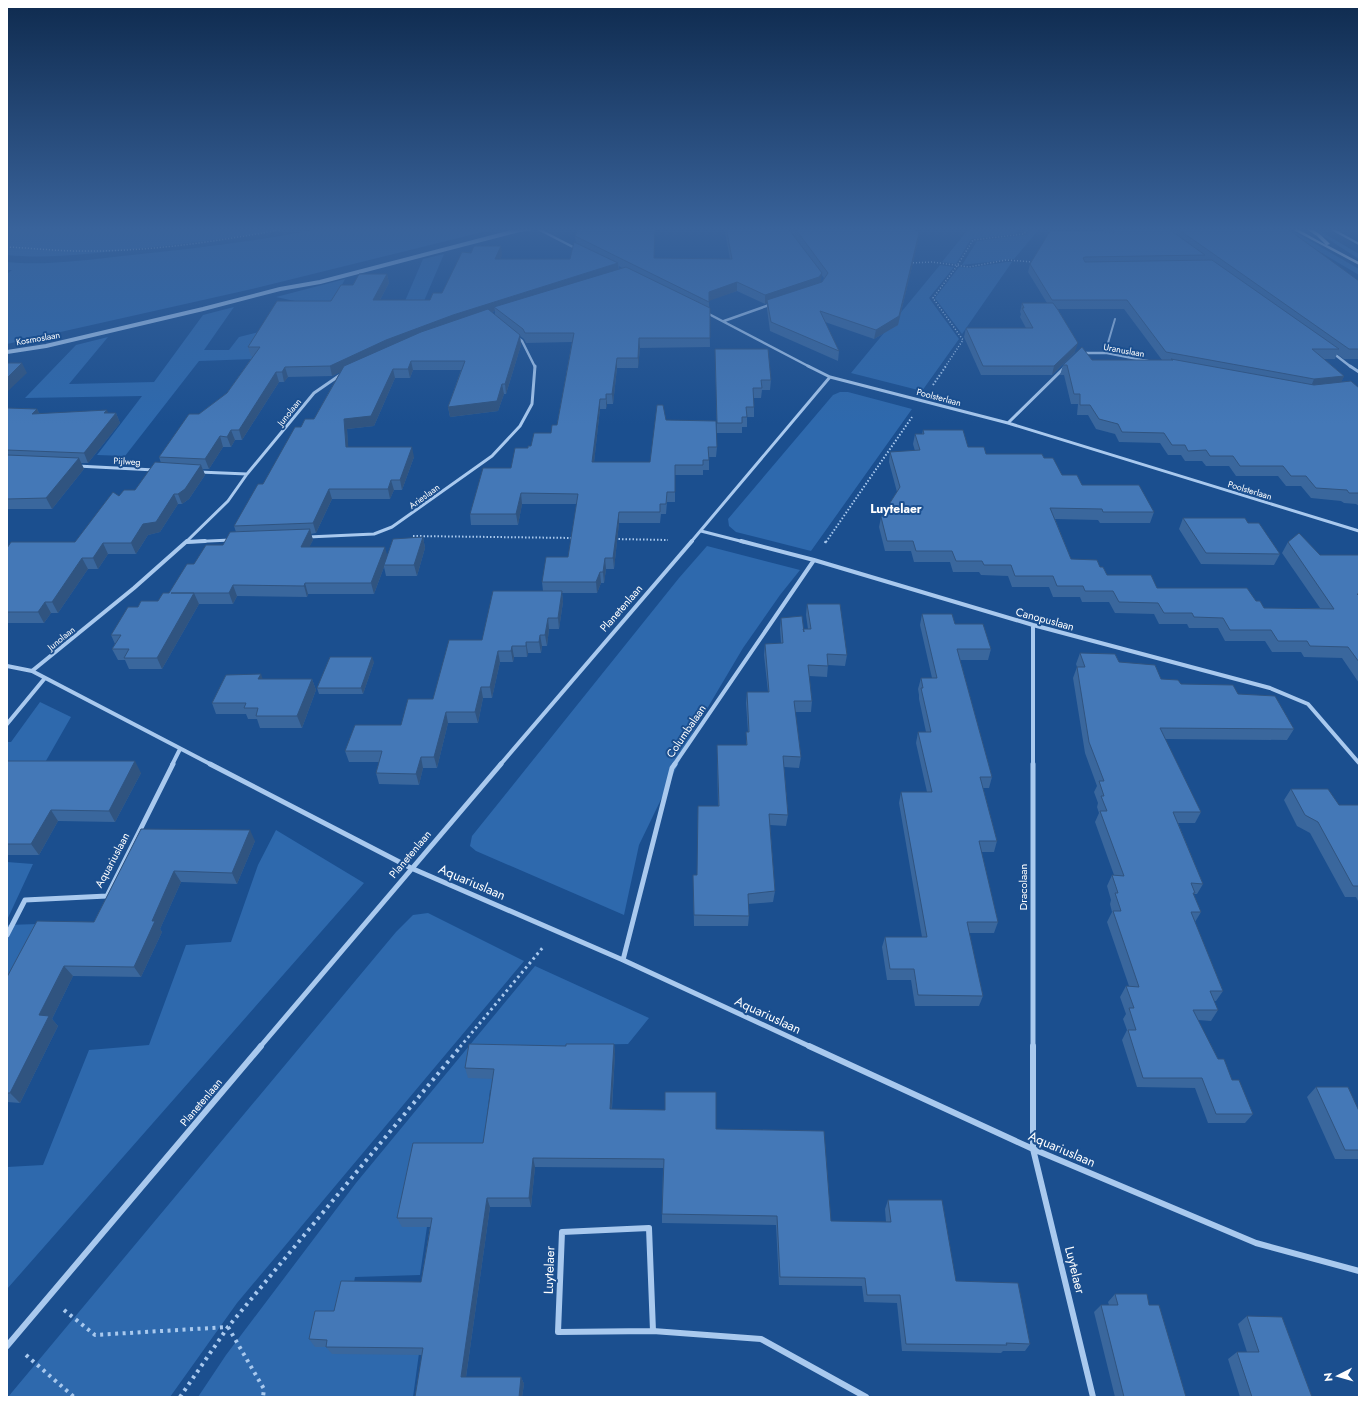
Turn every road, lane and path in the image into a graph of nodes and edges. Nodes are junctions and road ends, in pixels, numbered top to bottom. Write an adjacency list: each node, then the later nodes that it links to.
1 (266, 293): 9 (street, Kosmoslaan)
2 (937, 293): 17 (path)
3 (776, 303): 6 (street)
4 (703, 311): 6 (street, Poolsterlaan)
5 (1115, 318): 10 (lane)
6 (724, 322): 16 (street, Poolsterlaan)
7 (511, 332): 23 (street, Arieslaan)
8 (1327, 349): 15 (street)
9 (7, 352)
10 (1105, 353): 11 (street, Uranuslaan); 12 (street, Uranuslaan)
11 (1077, 354)
12 (1150, 361)
13 (1067, 364): 18 (street)
14 (350, 370): 22 (street, Junolaan)
15 (1359, 372)
16 (830, 377): 17 (street, Poolsterlaan); 24 (street, Planetenlaan)
17 (923, 400): 18 (street, Poolsterlaan); 32 (path)
18 (1008, 423): 25 (street, Poolsterlaan)
19 (69, 465): 20 (street, Pijlweg)
20 (162, 470)
21 (193, 472): 22 (street)
22 (247, 474): 31 (street, Junolaan)
23 (392, 527): 26 (street, Arieslaan); 27 (path)
24 (701, 531): 30 (street, Planetenlaan); 32 (street, Canopuslaan)
25 (1359, 531)
26 (303, 537)
27 (574, 538)
28 (614, 539): 30 (path)
29 (233, 540): 31 (street)
30 (693, 540): 40 (street, Planetenlaan)
31 (186, 542): 35 (street, Junolaan)
32 (814, 560): 33 (street, Canopuslaan); 43 (street, Columbalaan)
33 (1033, 625): 39 (street, Canopuslaan); 44 (street, Dracolaan)
34 (7, 666): 35 (street, Aquariuslaan)
35 (32, 671): 36 (street, Aquariuslaan)
36 (45, 678): 37 (street); 38 (street, Aquariuslaan)
37 (7, 724)
38 (180, 749): 40 (street, Aquariuslaan); 42 (street, Aquariuslaan)
39 (1359, 763)
40 (411, 868): 41 (street, Aquariuslaan); 46 (street, Planetenlaan)
41 (557, 931): 43 (street, Aquariuslaan); 47 (path)
42 (7, 935)
43 (623, 960): 44 (street, Aquariuslaan)
44 (1033, 1149): 45 (street, Aquariuslaan); 54 (street, Luytelaer)
45 (1359, 1272)
46 (49, 1298): 47 (path); 49 (street, Planetenlaan)
47 (228, 1327): 51 (path); 52 (path)
48 (653, 1331): 48 (street, Luytelaer); 53 (street, Luytelaer)
49 (9, 1344): 50 (path)
50 (74, 1397)
51 (180, 1397)
52 (263, 1397)
53 (866, 1397)
54 (1093, 1397)

